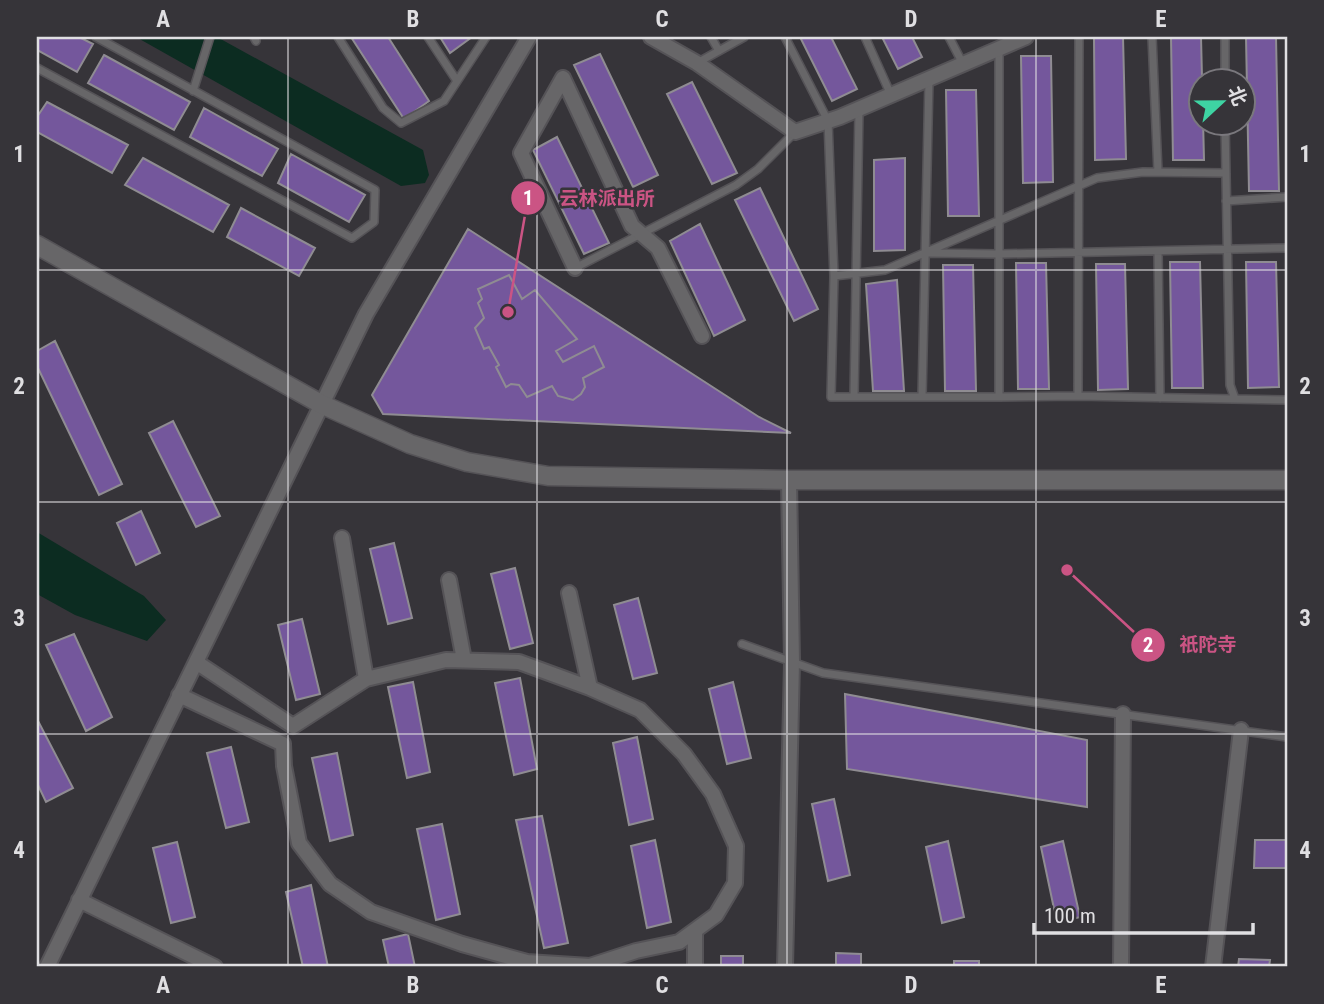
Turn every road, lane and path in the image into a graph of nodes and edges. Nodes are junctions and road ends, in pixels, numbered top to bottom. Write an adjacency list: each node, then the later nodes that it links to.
1 (96, 37): 25 (lane)
2 (210, 37): 25 (lane)
3 (338, 37): 24 (lane)
4 (428, 37): 24 (lane)
5 (486, 37): 24 (lane)
6 (529, 37): 56 (street)
7 (651, 37): 19 (street)
8 (711, 37): 18 (lane)
9 (744, 37): 18 (lane)
10 (785, 37): 28 (lane)
11 (865, 37): 26 (lane)
12 (949, 37): 20 (lane)
13 (1026, 37): 17 (street)
14 (1079, 37): 33 (lane)
15 (1152, 37): 31 (lane)
16 (1225, 37): 21 (lane)
17 (999, 49): 20 (street); 36 (lane)
18 (719, 51): 19 (lane)
19 (697, 62): 29 (street)
20 (963, 64): 23 (street)
21 (1225, 66)
22 (37, 68): 25 (lane)
23 (929, 78): 26 (street); 43 (lane)
24 (457, 81)
25 (193, 91)
26 (891, 95): 27 (street)
27 (859, 109): 28 (street); 46 (lane)
28 (828, 121): 29 (street); 47 (lane)
29 (794, 132): 37 (lane)
30 (1225, 136): 32 (lane)
31 (1158, 172): 32 (lane); 33 (lane)
32 (1226, 173): 35 (lane)
33 (1079, 186): 36 (lane); 42 (lane)
34 (1287, 197): 35 (lane)
35 (1226, 201): 40 (lane)
36 (999, 221): 43 (lane); 44 (lane)
37 (643, 235): 45 (lane); 45 (street); 48 (street)
38 (37, 245): 56 (street)
39 (1287, 248): 40 (lane)
40 (1227, 250): 41 (lane); 54 (lane)
41 (1158, 251): 42 (lane); 53 (lane)
42 (1079, 252): 44 (lane); 49 (lane)
43 (925, 253): 44 (lane); 46 (lane); 51 (lane)
44 (999, 254): 52 (lane)
45 (575, 268)
46 (856, 274): 47 (lane); 50 (lane)
47 (834, 276): 50 (lane)
48 (702, 336)
49 (1078, 396): 52 (lane); 53 (lane)
50 (854, 397): 51 (lane)
51 (922, 397): 52 (lane)
52 (999, 397)
53 (1160, 398): 54 (lane)
54 (1235, 399): 55 (lane)
55 (1287, 400)
56 (321, 404): 57 (street); 64 (street)
57 (789, 480): 58 (street); 65 (street)
58 (1287, 480)
59 (342, 538): 66 (street)
60 (450, 580): 63 (street)
61 (569, 593): 67 (street)
62 (742, 644): 65 (lane)
63 (464, 660): 66 (street); 67 (street)
64 (196, 662): 66 (street); 68 (street)
65 (792, 662): 69 (lane); 78 (street)
66 (366, 679)
67 (590, 688): 73 (street)
68 (179, 695): 72 (street); 74 (street)
69 (1123, 714): 70 (lane); 79 (street)
70 (1241, 730): 71 (lane); 80 (street)
71 (1287, 737)
72 (79, 900): 75 (street); 76 (street)
73 (695, 931): 74 (street); 77 (street)
74 (622, 962)
75 (47, 967)
76 (215, 967)
77 (695, 967)
78 (785, 967)
79 (1121, 967)
80 (1213, 967)

